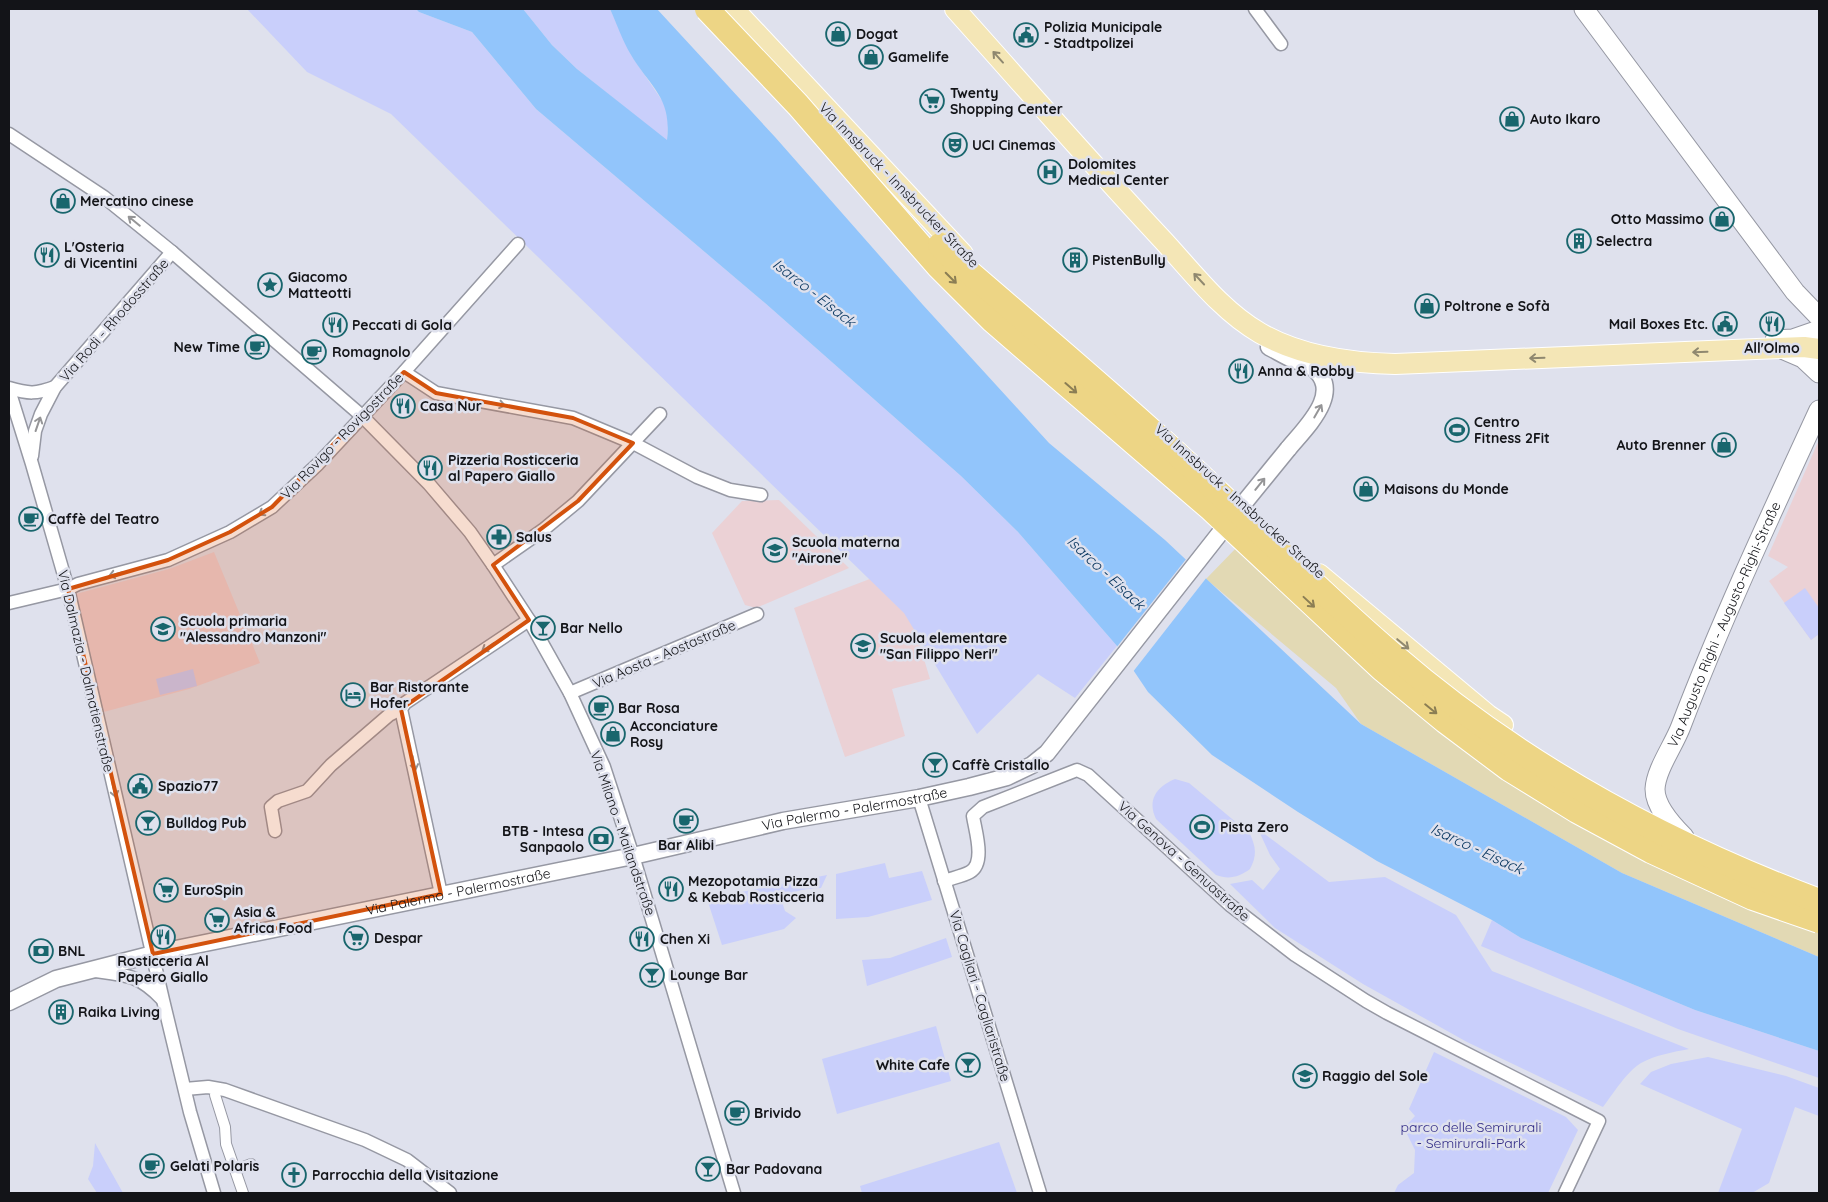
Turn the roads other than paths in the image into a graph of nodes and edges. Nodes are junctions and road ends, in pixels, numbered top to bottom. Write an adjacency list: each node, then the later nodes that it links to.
1 (707, 9): 45 (highway, one-way to 45, bridge)
2 (726, 9): 44 (highway, bridge)
3 (734, 9): 21 (main road, Via Innsbruck - Innsbrucker Straße)
4 (955, 9): 12 (main road, one-way to 4)
5 (1255, 9): 7 (street)
6 (1584, 9): 11 (main road)
7 (1281, 44)
8 (9, 134): 10 (street, Via Milano - Mailandstraße, one-way to 8)
9 (518, 244): 17 (street, Via Rovigo - Rovigostraße)
10 (172, 252): 19 (street, Via Rodi - Rhodosstraße); 24 (street, Via Milano - Mailandstraße)
11 (1813, 311): 13 (main road)
12 (1232, 315): 16 (main road, one-way to 12); 28 (street, Via Palermo - Palermostraße, one-way to 12, bridge)
13 (1812, 332): 16 (main road)
14 (1782, 349): 15 (main road); 16 (main road); 18 (main road)
15 (1819, 349)
16 (1748, 350)
17 (404, 372): 24 (street, Via Rovigo - Rovigostraße); 25 (street, one-way to 25)
18 (1819, 373)
19 (55, 388): 20 (street, Via Rodi - Rhodosstraße); 26 (street, Via Rodi - Rhodosstraße, one-way to 19)
20 (9, 389): 26 (street, Via Dalmazia - Dalmatienstraße)
21 (1134, 406): 28 (main road); 30 (main road, Via Innsbruck - Innsbrucker Straße)
22 (1819, 410): 39 (main road, Via Augusto Righi - Augusto-Righi-Straße)
23 (660, 414): 25 (street)
24 (362, 416): 29 (street, Via Milano - Mailandstraße); 31 (street, Via Rovigo - Rovigostraße, one-way to 31)
25 (633, 443): 27 (street); 29 (street)
26 (32, 464): 31 (street, Via Dalmazia - Dalmatienstraße)
27 (761, 495)
28 (1234, 522): 30 (main road); 37 (street, Via Palermo - Palermostraße)
29 (493, 565): 34 (street, Via Milano - Mailandstraße)
30 (1330, 584): 39 (main road, Via Innsbruck - Innsbrucker Straße, one-way to 39)
31 (68, 589): 32 (street, Via Rovigo - Rovigostraße); 46 (street, Via Dalmazia - Dalmatienstraße, one-way to 46)
32 (9, 603)
33 (757, 614): 35 (street, Via Aosta - Aostastraße)
34 (529, 620): 35 (street, Via Milano - Mailandstraße); 36 (street, one-way to 36)
35 (570, 694): 40 (street, Via Milano - Mailandstraße)
36 (401, 709): 38 (street); 42 (street, one-way to 42)
37 (919, 798): 40 (street, Via Palermo - Palermostraße); 41 (street, Via Cagliari - Cagliaristraße)
38 (275, 831)
39 (1684, 837): 43 (main road, Via Innsbruck - Innsbrucker Straße)
40 (634, 856): 42 (street, Via Palermo - Palermostraße); 57 (street, Via Milano - Mailandstraße)
41 (944, 881): 58 (street, Via Cagliari - Cagliaristraße); 59 (street, Via Genova - Genuastraße)
42 (441, 894): 46 (street, Via Palermo - Palermostraße)
43 (1819, 896)
44 (1819, 901)
45 (1819, 921)
46 (153, 954): 47 (street, Via Palermo - Palermostraße); 48 (street, Via Dalmazia - Dalmatienstraße)
47 (86, 970): 48 (street, Via Palermo - Palermostraße); 49 (street, Via Palermo - Palermostraße)
48 (163, 1000): 50 (street, Via Dalmazia - Dalmatienstraße)
49 (9, 1002)
50 (185, 1089): 54 (street, Via Dalmazia - Dalmatienstraße); 56 (street)
51 (215, 1095): 53 (street)
52 (251, 1164): 53 (street)
53 (236, 1170): 55 (street)
54 (214, 1193)
55 (243, 1193)
56 (450, 1193)
57 (734, 1193)
58 (1040, 1193)
59 (1565, 1193)

